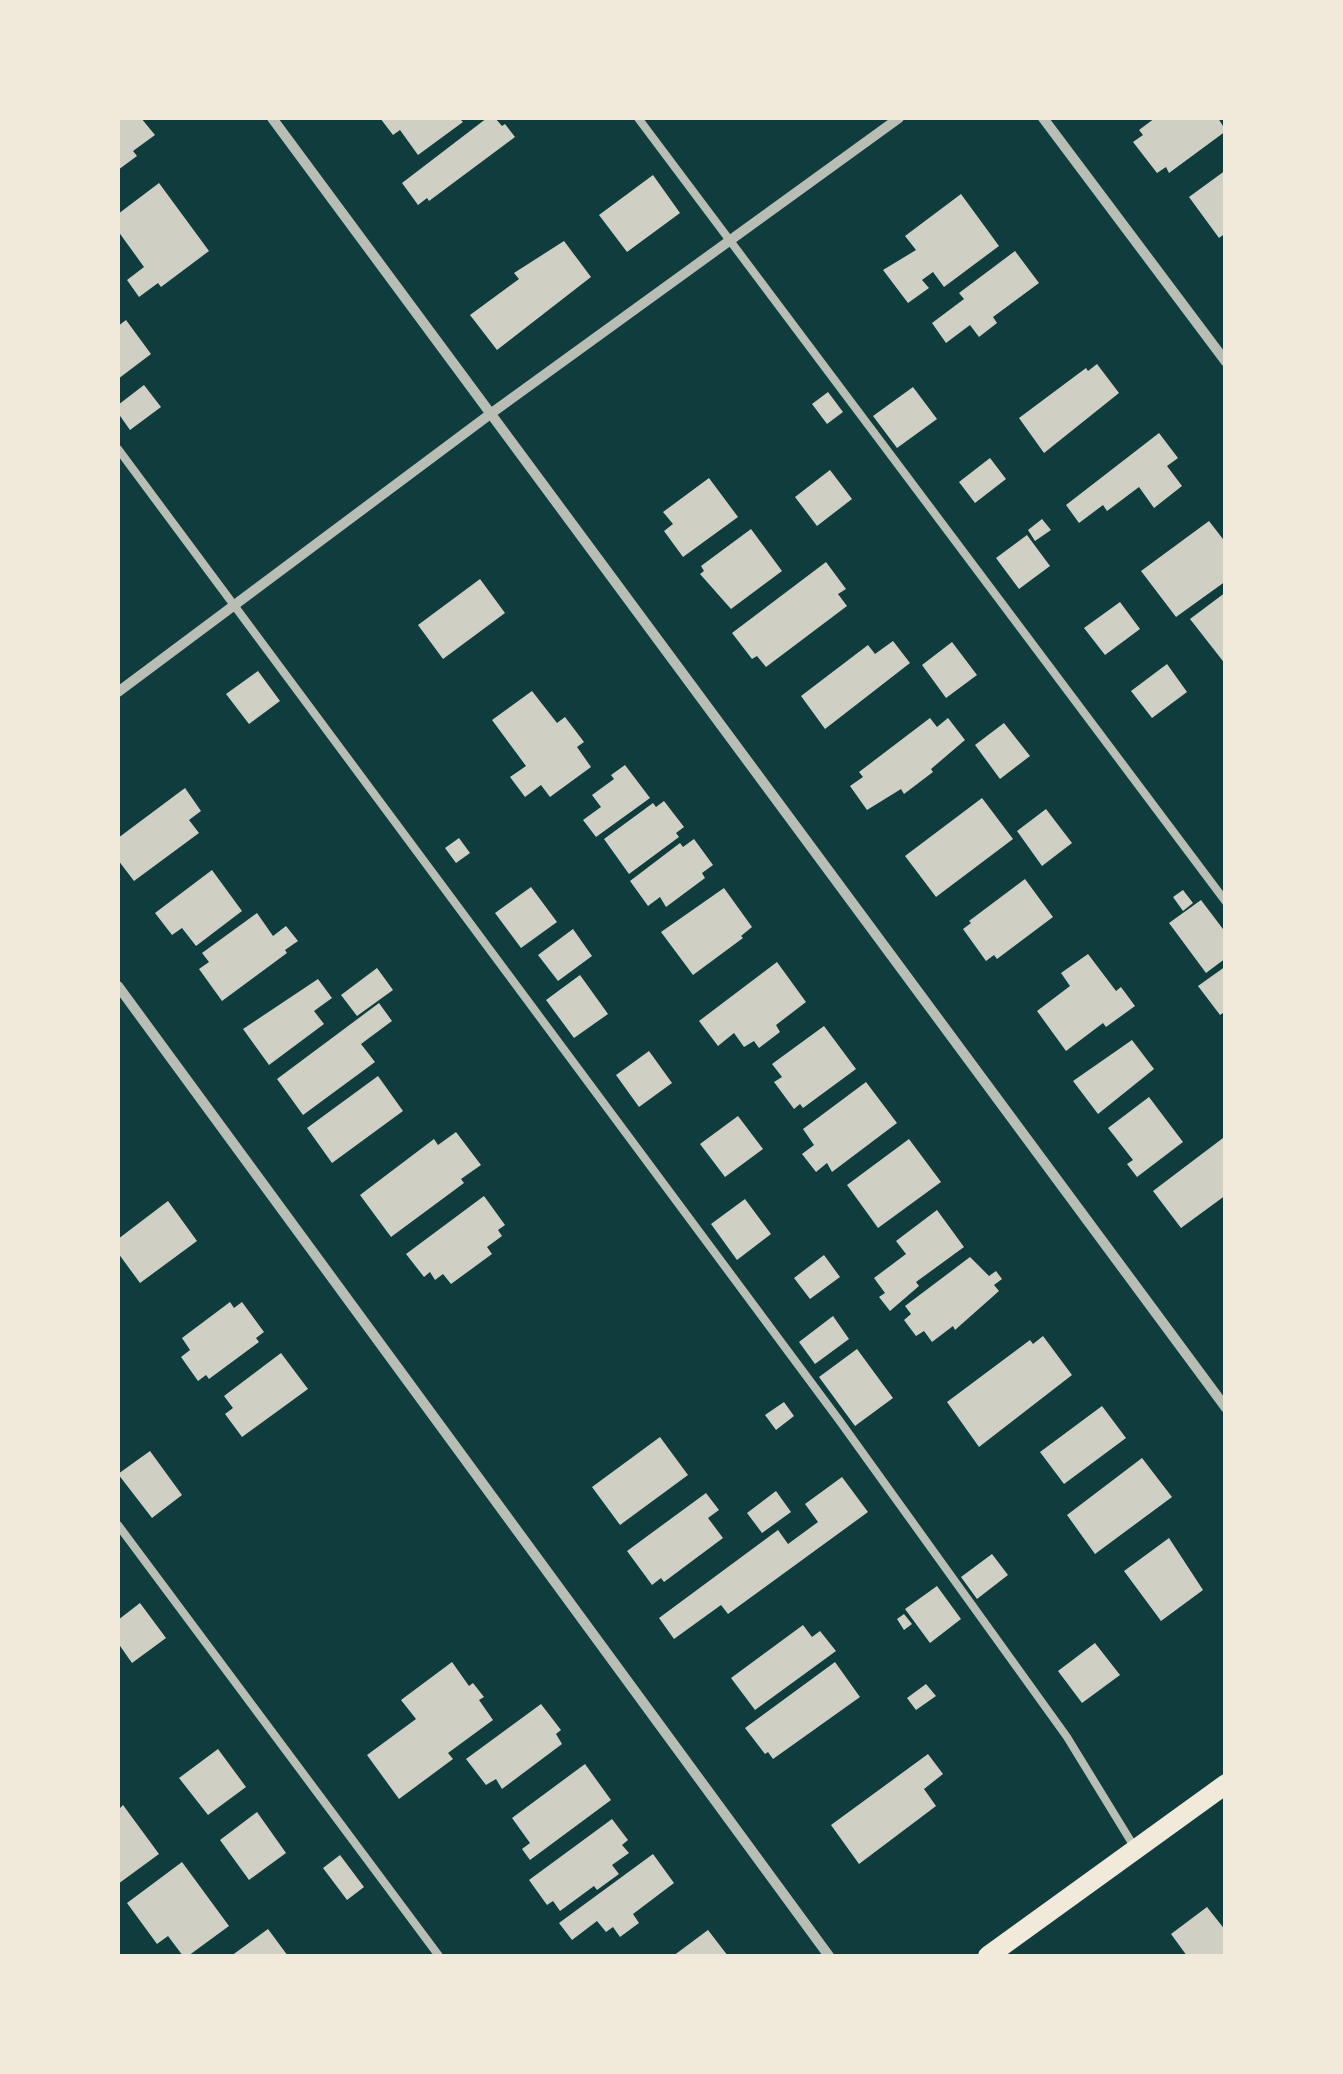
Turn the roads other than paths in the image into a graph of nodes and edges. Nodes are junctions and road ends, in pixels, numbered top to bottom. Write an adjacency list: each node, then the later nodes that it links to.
1 (272, 118): 7 (street)
2 (638, 118): 5 (lane)
3 (899, 118): 5 (street)
4 (1043, 118): 6 (street)
5 (730, 240): 7 (street); 11 (lane)
6 (1226, 362)
7 (492, 412): 9 (street); 13 (street)
8 (118, 449): 9 (lane)
9 (233, 606): 10 (street); 16 (lane)
10 (118, 692)
11 (1226, 902)
12 (118, 986): 18 (street)
13 (1226, 1408)
14 (118, 1526): 17 (lane)
15 (1226, 1784): 16 (main road)
16 (1136, 1849): 19 (main road)
17 (438, 1956)
18 (829, 1956)
19 (988, 1956)

